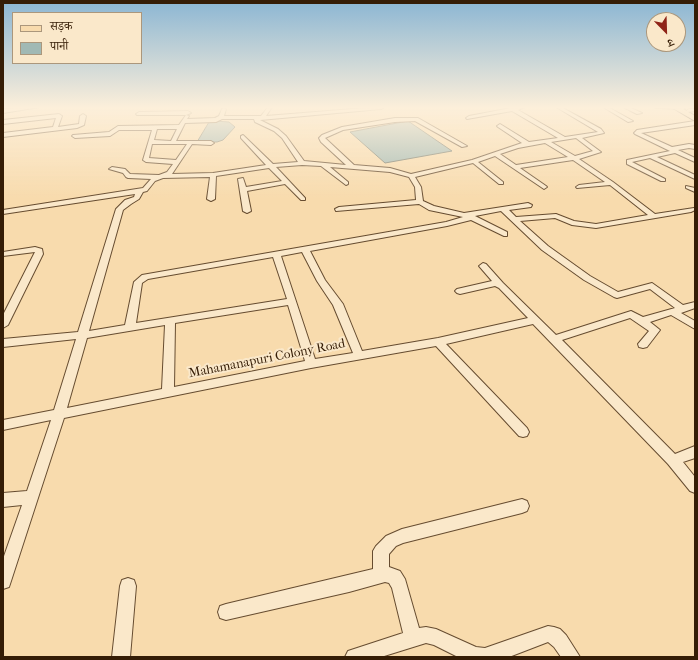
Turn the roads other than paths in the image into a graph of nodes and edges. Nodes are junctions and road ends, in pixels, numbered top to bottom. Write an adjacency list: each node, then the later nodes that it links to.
1 (152, 138): 13 (street)
2 (175, 138): 14 (street)
3 (245, 138): 29 (street)
4 (285, 138): 27 (street)
5 (322, 138): 30 (street)
6 (450, 138): 18 (street)
7 (518, 138): 17 (street)
8 (572, 138): 11 (street)
9 (579, 138): 23 (street)
10 (649, 138): 20 (street)
11 (564, 139): 12 (street)
12 (545, 141): 17 (street); 23 (street)
13 (150, 142): 14 (street); 26 (street)
14 (173, 142): 15 (street)
15 (191, 142): 16 (street); 26 (street)
16 (211, 143)
17 (527, 144): 21 (street)
18 (464, 146)
19 (695, 147): 20 (street)
20 (674, 150): 22 (street); 24 (street)
21 (496, 154): 25 (street); 31 (street)
22 (650, 156): 36 (street); 38 (street)
23 (574, 158): 31 (street); 42 (street)
24 (695, 160)
25 (474, 161): 35 (street); 41 (street)
26 (178, 162): 34 (street)
27 (302, 163): 28 (street); 29 (street)
28 (322, 164): 30 (street); 40 (street)
29 (270, 166): 33 (street); 39 (street)
30 (351, 166): 35 (street)
31 (514, 167): 43 (street)
32 (112, 169): 34 (street)
33 (213, 175): 34 (street); 49 (street)
34 (162, 176): 48 (street)
35 (411, 176): 51 (street)
36 (695, 177)
37 (241, 179): 46 (street)
38 (663, 180)
39 (286, 182): 46 (street); 50 (street)
40 (346, 183)
41 (501, 183)
42 (611, 183): 44 (street); 59 (street)
43 (544, 187)
44 (579, 187)
45 (688, 187): 47 (street)
46 (243, 190): 56 (street)
47 (695, 190)
48 (140, 191): 57 (street); 77 (street)
49 (211, 199)
50 (303, 199)
51 (420, 202): 53 (street); 58 (street)
52 (528, 205): 54 (street)
53 (339, 209)
54 (503, 209): 58 (street); 60 (street)
55 (691, 210): 59 (street)
56 (247, 211)
57 (3, 212)
58 (468, 216): 61 (street); 62 (street)
59 (655, 217): 60 (street)
60 (515, 219): 70 (street)
61 (504, 234)
62 (305, 249): 64 (street); 82 (street)
63 (3, 254): 74 (street)
64 (276, 254): 68 (street); 76 (street)
65 (483, 266): 66 (street)
66 (499, 284): 67 (street); 71 (street)
67 (460, 290)
68 (292, 301): 73 (street); 83 (street)
69 (695, 305): 70 (street)
70 (677, 310): 72 (street); 75 (street)
71 (536, 320): 78 (street); 79 (street, Mahamanapuri Colony Road)
72 (642, 321): 78 (street); 81 (street)
73 (170, 322): 76 (street); 84 (street)
74 (3, 325)
75 (695, 326)
76 (130, 327): 77 (street)
77 (84, 335): 80 (street); 85 (street)
78 (554, 339): 89 (street)
79 (438, 342): 82 (street, Mahamanapuri Colony Road); 87 (street)
80 (3, 343)
81 (643, 344)
82 (359, 356): 83 (street, Mahamanapuri Colony Road)
83 (311, 364): 84 (street, Mahamanapuri Colony Road)
84 (168, 393): 85 (street, Mahamanapuri Colony Road)
85 (58, 414): 86 (street, Mahamanapuri Colony Road); 91 (street)
86 (3, 425)
87 (523, 432)
88 (695, 452): 89 (street)
89 (673, 460): 90 (street)
90 (695, 487)
91 (32, 497): 92 (street); 94 (street)
92 (3, 500)
93 (522, 506): 95 (street)
94 (7, 557): 96 (street)
95 (381, 574): 98 (street); 99 (street)
96 (3, 581)
97 (128, 586): 100 (street)
98 (226, 612)
99 (414, 638): 101 (street); 102 (street)
100 (121, 657)
101 (354, 657)
102 (571, 657)

